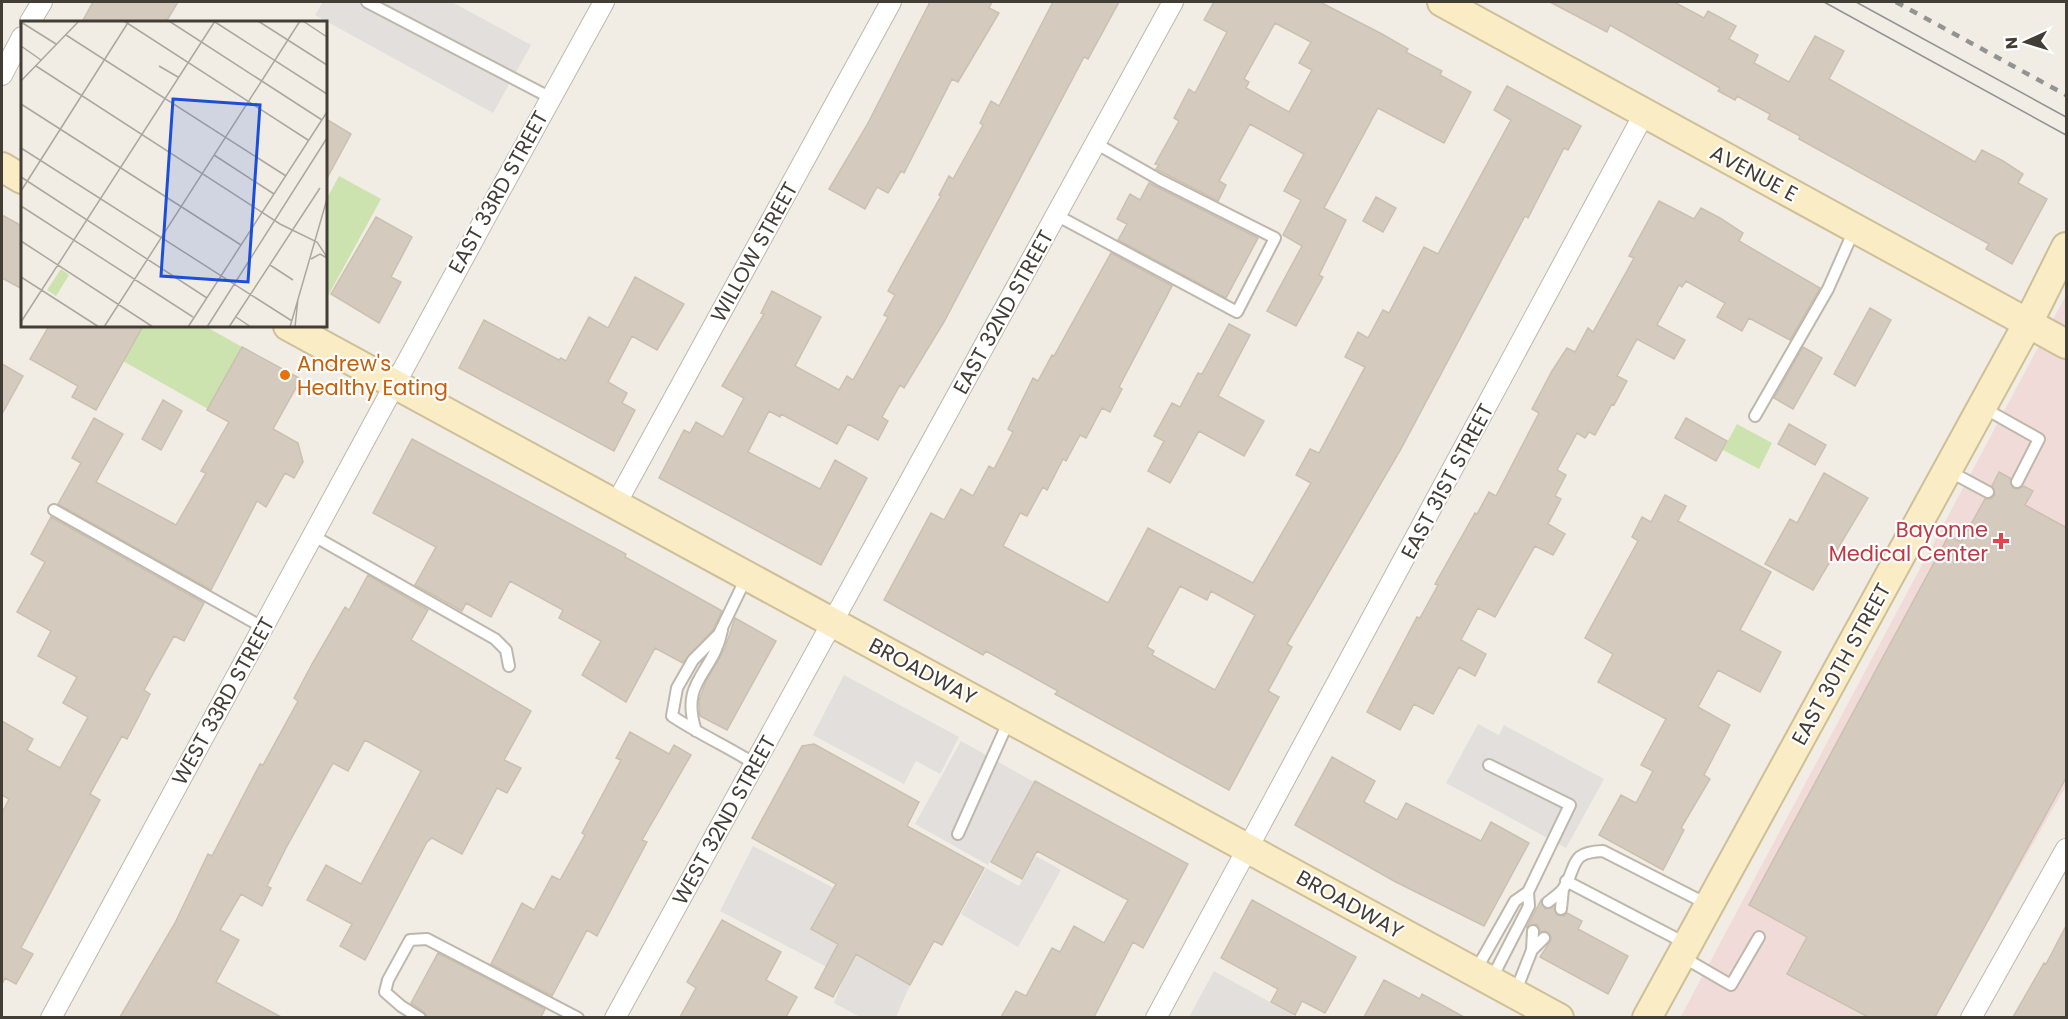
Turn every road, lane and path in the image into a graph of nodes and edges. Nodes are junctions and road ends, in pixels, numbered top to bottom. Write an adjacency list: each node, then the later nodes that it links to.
1 (42, 2): 7 (street)
2 (367, 2): 10 (lane)
3 (604, 2): 10 (street, EAST 33RD STREET)
4 (891, 2): 27 (street, WILLOW STREET)
5 (1173, 2): 12 (street, EAST 32ND STREET)
6 (1442, 2): 11 (street, AVENUE E)
7 (31, 21)
8 (21, 39): 9 (street)
9 (2, 75)
10 (551, 98): 21 (street, EAST 33RD STREET)
11 (1644, 114): 16 (street, AVENUE E); 40 (street, EAST 31ST STREET)
12 (1095, 143): 15 (street, EAST 32ND STREET); 15 (lane)
13 (2, 167): 14 (street)
14 (21, 178)
15 (1056, 215): 31 (street, EAST 32ND STREET)
16 (1855, 228): 18 (street, AVENUE E); 23 (lane)
17 (2067, 247): 18 (street, EAST 30TH STREET)
18 (2028, 323): 20 (street, AVENUE E); 22 (street, EAST 30TH STREET)
19 (290, 327): 21 (street, BROADWAY)
20 (2067, 344)
21 (393, 383): 27 (street, BROADWAY); 29 (street, WEST 33RD STREET)
22 (1982, 407): 24 (street, EAST 30TH STREET); 25 (lane)
23 (1755, 416)
24 (1947, 470): 26 (lane); 45 (street, EAST 30TH STREET)
25 (2017, 482)
26 (1988, 492)
27 (617, 502): 30 (street, BROADWAY)
28 (54, 510): 33 (lane)
29 (312, 535): 33 (street, WEST 33RD STREET); 34 (lane)
30 (748, 575): 31 (street, BROADWAY); 32 (lane)
31 (833, 622): 35 (street, BROADWAY); 37 (street, WEST 32ND STREET)
32 (723, 627): 36 (lane); 36 (lane)
33 (264, 628): 53 (street, WEST 33RD STREET)
34 (509, 666)
35 (1010, 718): 39 (lane); 40 (street, BROADWAY)
36 (696, 731): 37 (lane)
37 (755, 765): 56 (street, WEST 32ND STREET)
38 (1489, 765): 43 (lane)
39 (958, 834)
40 (1249, 848): 52 (street, BROADWAY); 57 (street, EAST 31ST STREET)
41 (2067, 849): 60 (street)
42 (1564, 885): 44 (lane); 45 (lane); 46 (lane); 51 (lane)
43 (1528, 892): 52 (lane); 52 (lane)
44 (1548, 902)
45 (1709, 905): 51 (street, EAST 30TH STREET)
46 (1561, 909)
47 (1533, 931): 50 (lane)
48 (1759, 937): 51 (lane)
49 (1544, 938): 50 (lane)
50 (1532, 950): 52 (lane)
51 (1684, 950): 59 (street, EAST 30TH STREET)
52 (1493, 982): 58 (street, BROADWAY)
53 (51, 1017)
54 (420, 1017): 55 (lane)
55 (578, 1017)
56 (615, 1017)
57 (1156, 1017)
58 (1559, 1017)
59 (1647, 1017)
60 (1971, 1017)

